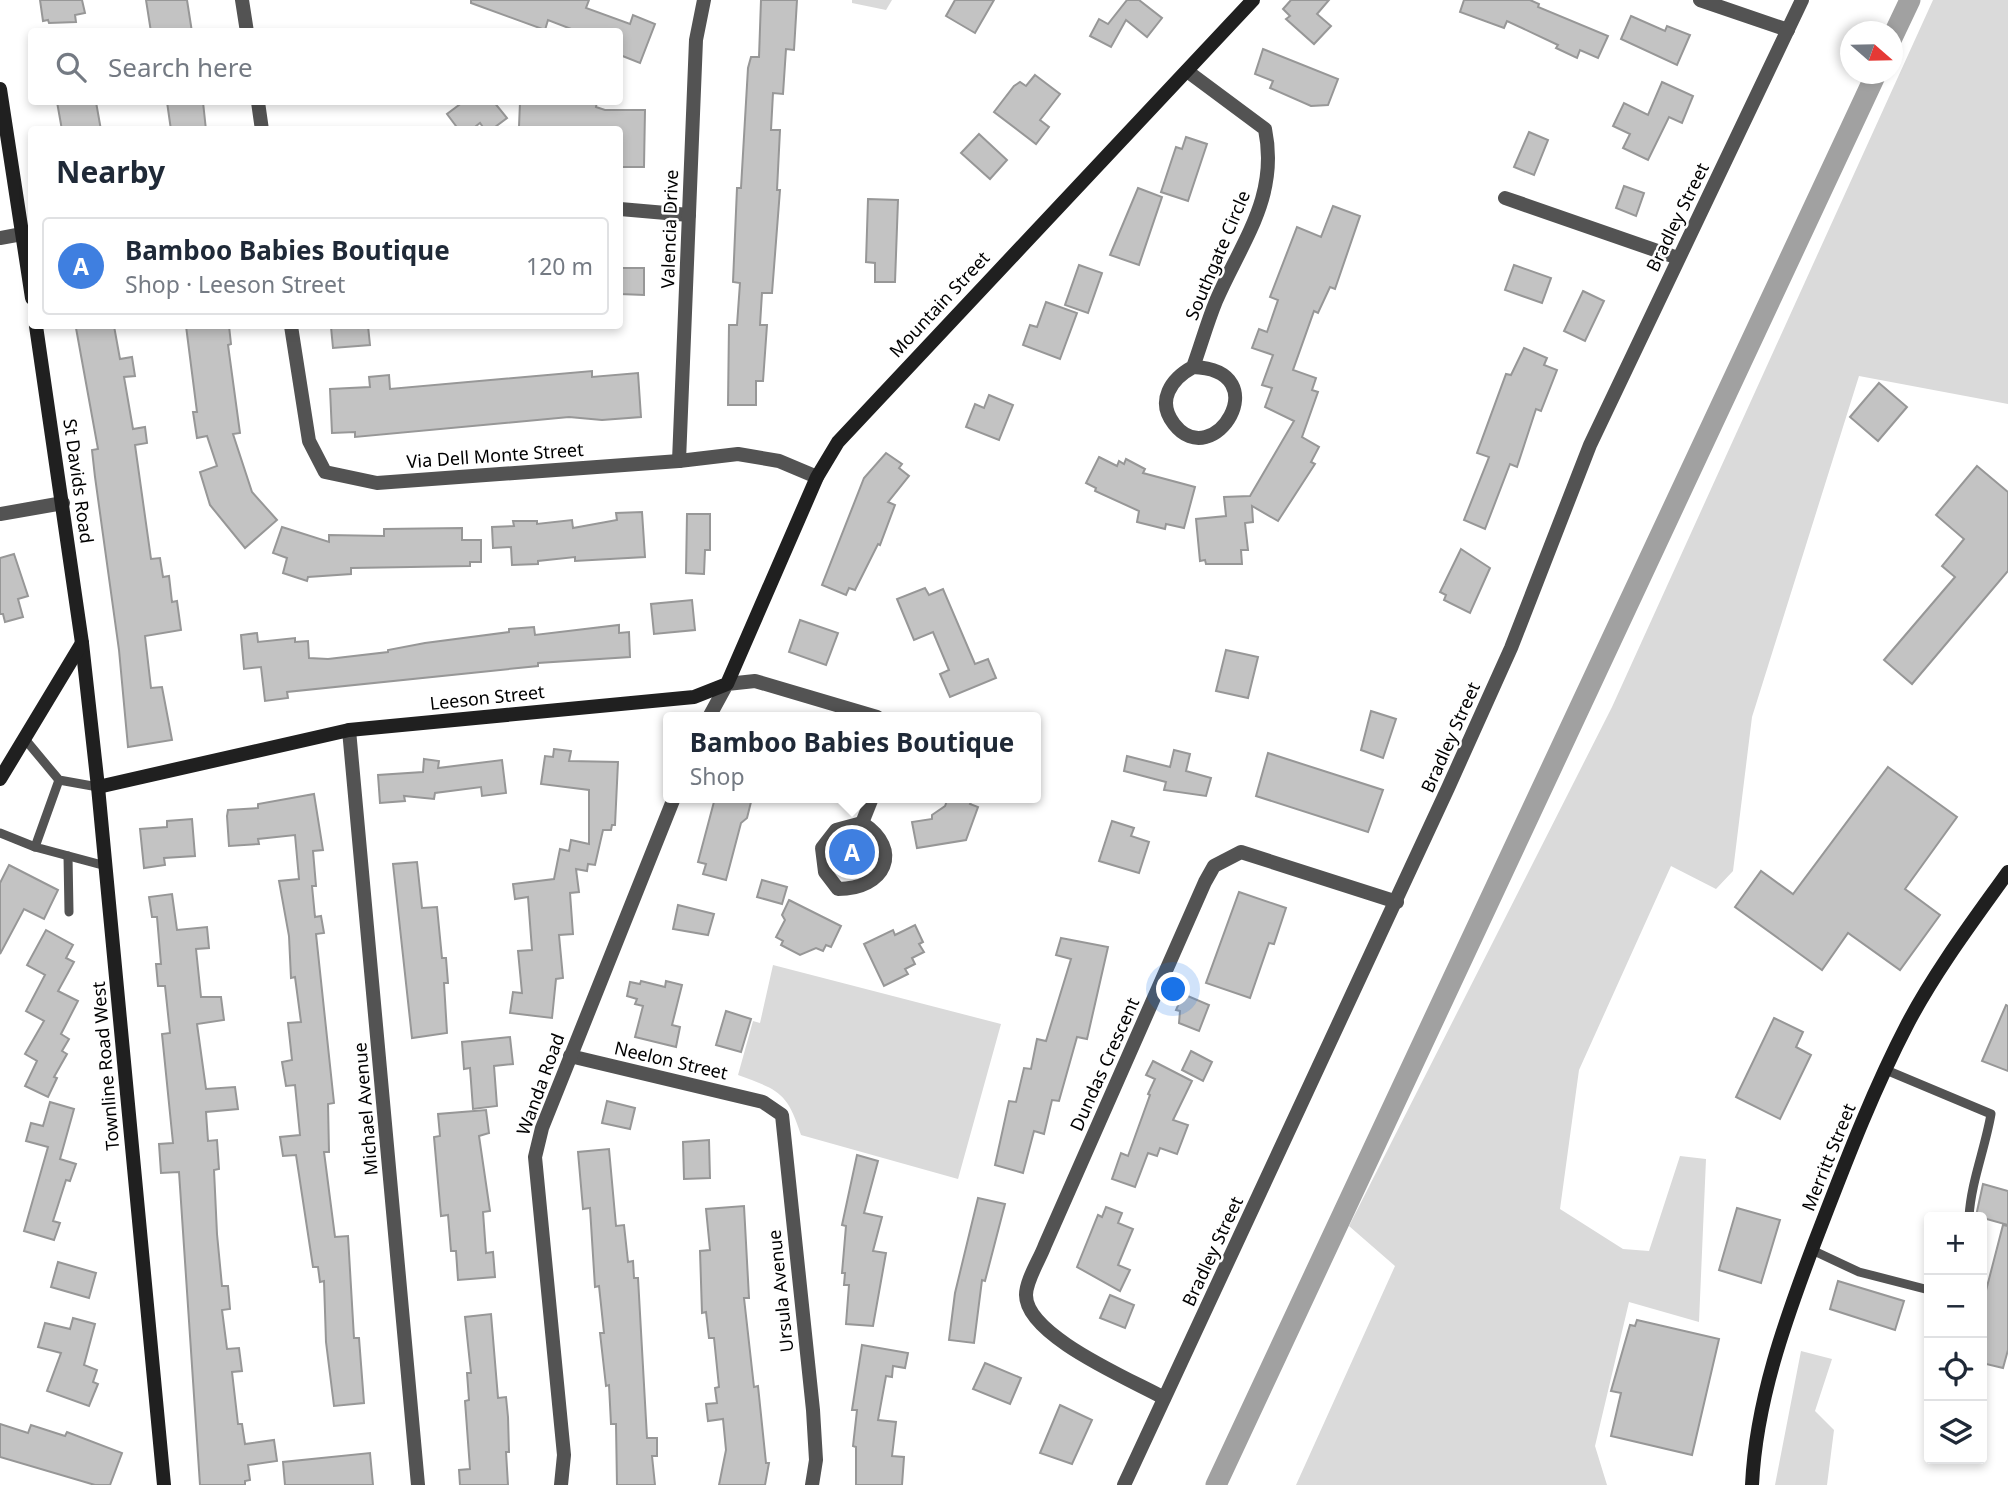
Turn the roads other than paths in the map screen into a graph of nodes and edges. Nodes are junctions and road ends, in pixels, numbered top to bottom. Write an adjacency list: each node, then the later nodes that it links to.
1 (242, 0): 6 (street)
2 (704, 0): 14 (street, Valencia Drive)
3 (1253, 0): 8 (street, Mountain Street)
4 (1699, 0): 7 (street)
5 (1802, 0): 7 (street, Bradley Street)
6 (246, 28)
7 (1788, 30): 17 (street, Bradley Street)
8 (1187, 71): 21 (street, Southgate Circle); 23 (street, Mountain Street)
9 (0, 89): 15 (street)
10 (258, 105): 11 (street)
11 (261, 126)
12 (1505, 198): 17 (street)
13 (623, 209): 14 (street)
14 (689, 215): 22 (street, Valencia Drive)
15 (22, 234): 16 (street); 18 (street)
16 (0, 238)
17 (1678, 258): 43 (street, Bradley Street)
18 (28, 272)
19 (36, 329): 24 (street, St Davids Road)
20 (291, 329): 22 (street, Via Dell Monte Street)
21 (1193, 367): 21 (street, Southgate Circle)
22 (680, 461): 23 (street, Via Dell Monte Street)
23 (817, 477): 27 (street, Mountain Street)
24 (63, 503): 25 (street); 26 (street, St Davids Road)
25 (0, 514)
26 (82, 643): 31 (street); 34 (street, Townline Road West)
27 (727, 684): 28 (street); 29 (street, Leeson Street); 30 (street, Leeson Street)
28 (712, 712)
29 (860, 712)
30 (349, 730): 34 (street, Leeson Street); 53 (street, Michael Avenue)
31 (24, 738): 32 (street); 33 (lane)
32 (0, 779)
33 (59, 780): 34 (lane); 39 (lane)
34 (98, 787): 41 (street, Townline Road West)
35 (672, 803): 45 (street, Wanda Road)
36 (870, 803): 37 (street)
37 (862, 823): 37 (street)
38 (0, 833): 39 (lane)
39 (35, 847): 40 (lane)
40 (68, 856): 41 (lane); 44 (lane)
41 (106, 866): 52 (street, Townline Road West)
42 (2008, 872): 46 (street, Merritt Street)
43 (1397, 902): 51 (street, Bradley Street); 51 (street, Dundas Crescent)
44 (69, 912)
45 (570, 1056): 47 (street, Neelon Street); 54 (street, Wanda Road)
46 (1886, 1070): 48 (lane); 49 (street, Merritt Street)
47 (763, 1102): 55 (street, Ursula Avenue)
48 (1969, 1212)
49 (1812, 1250): 50 (lane); 57 (street, Merritt Street)
50 (1924, 1289)
51 (1164, 1398): 56 (street, Bradley Street)
52 (164, 1485)
53 (418, 1485)
54 (561, 1485)
55 (812, 1485)
56 (1124, 1485)
57 (1752, 1485)

